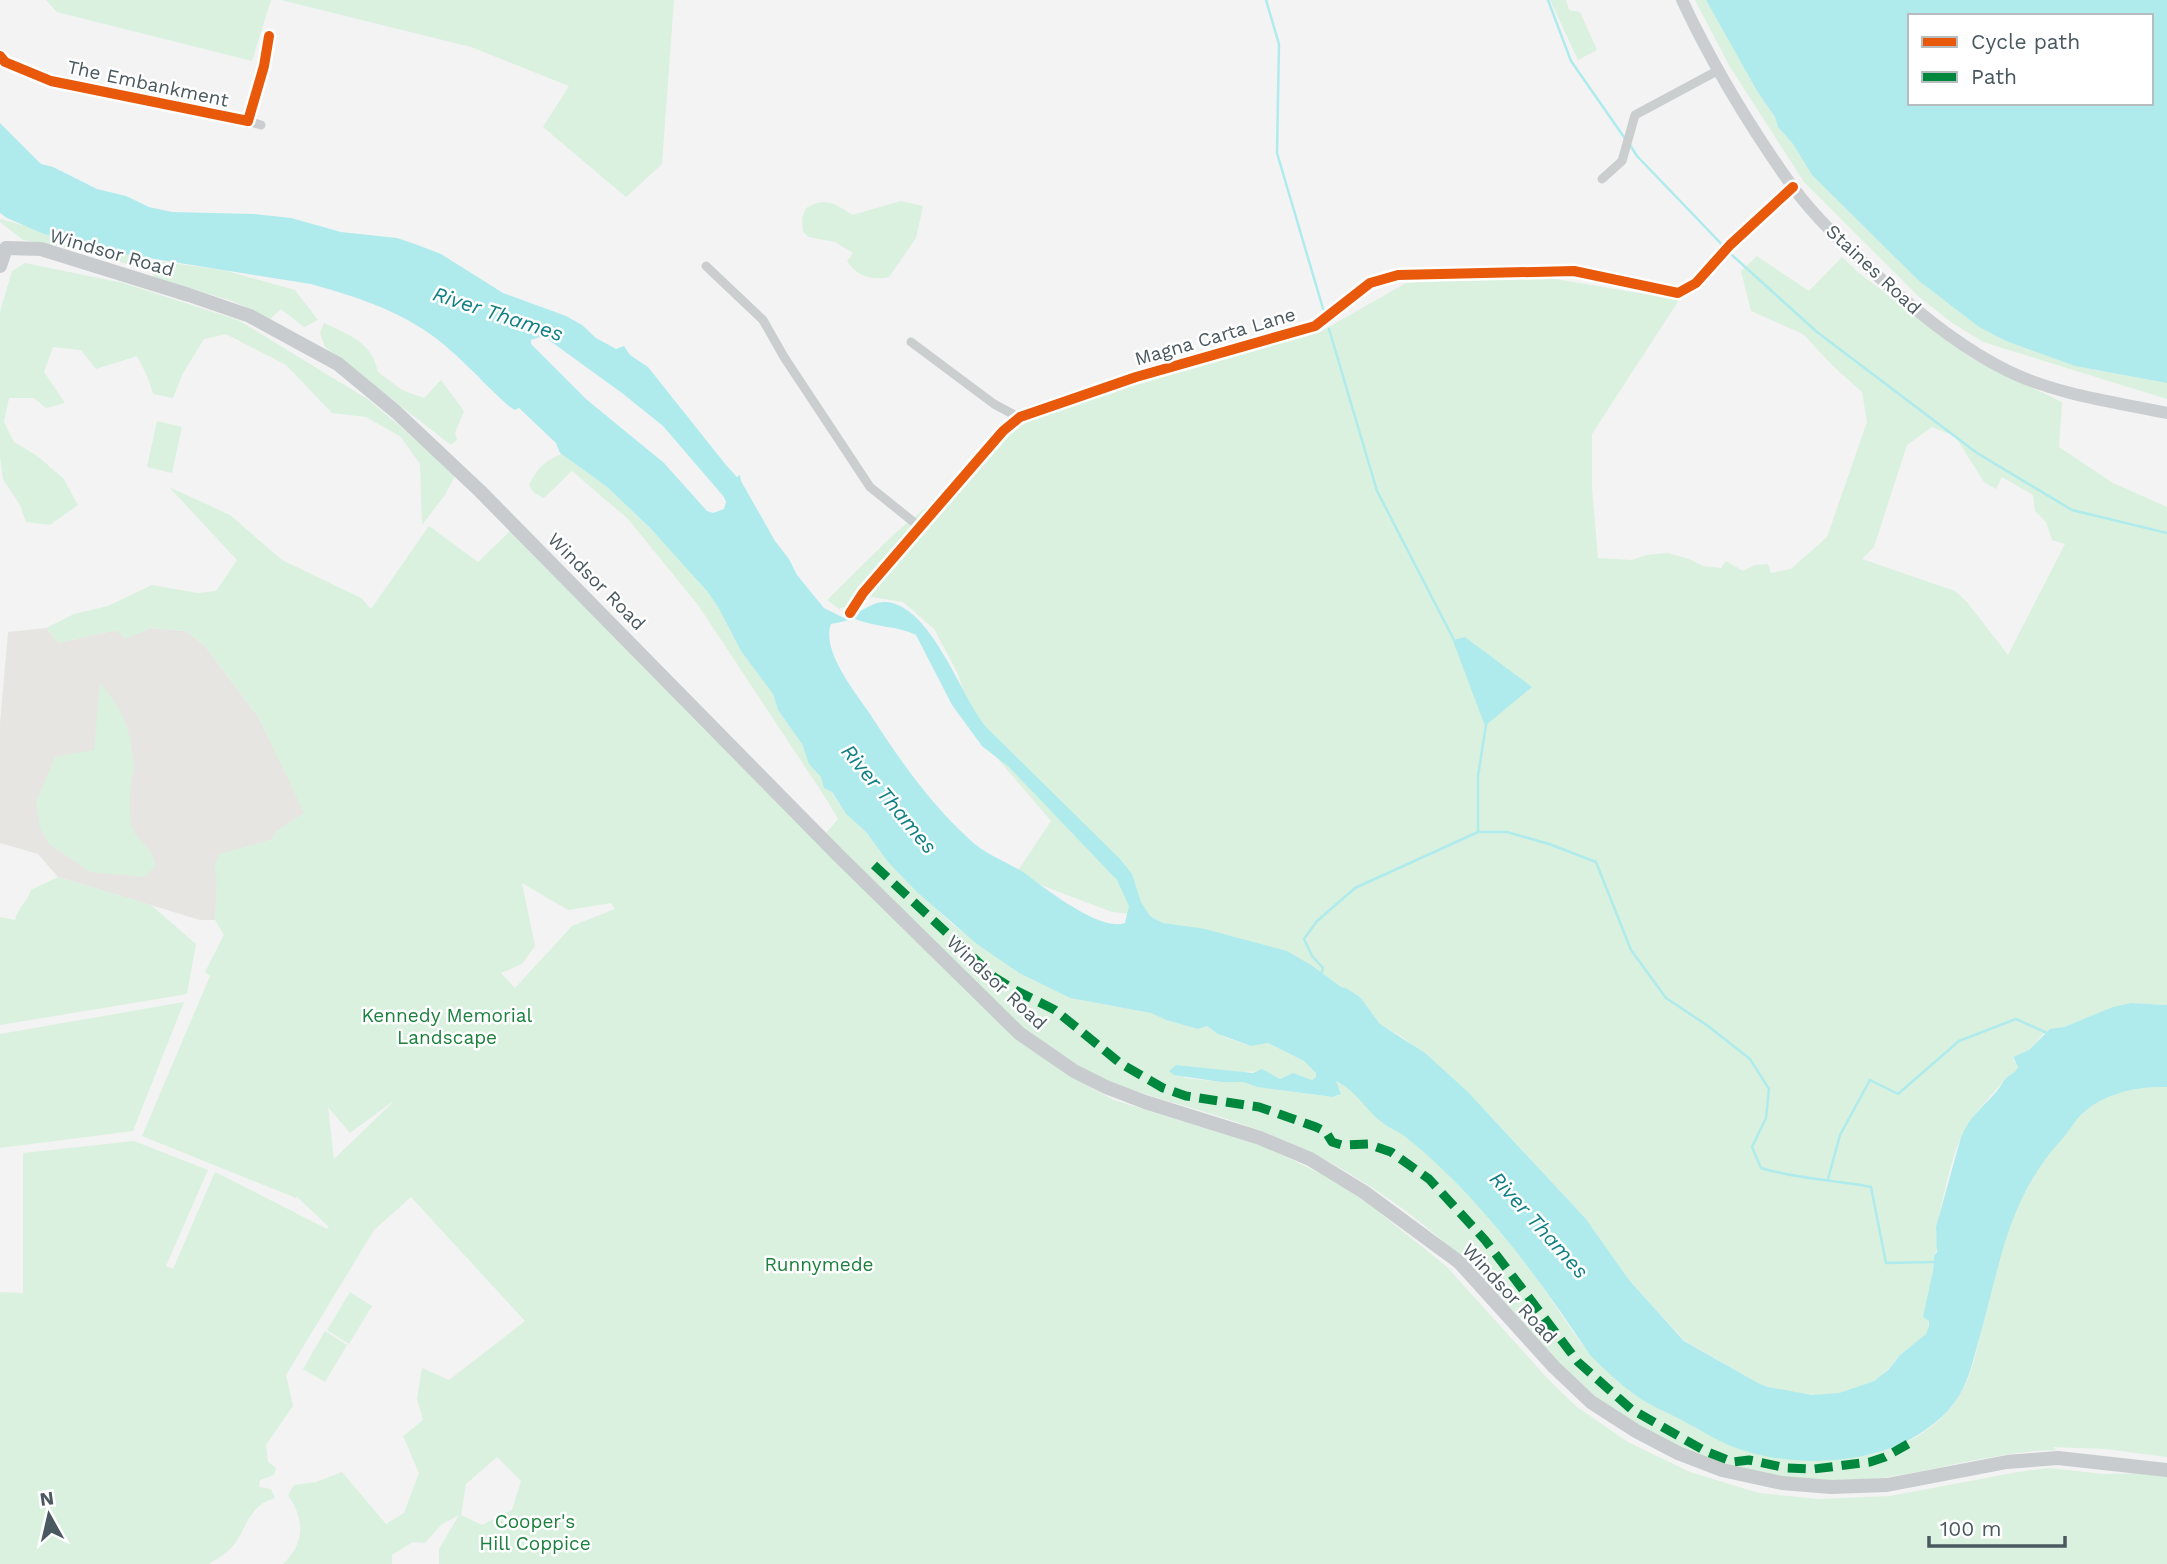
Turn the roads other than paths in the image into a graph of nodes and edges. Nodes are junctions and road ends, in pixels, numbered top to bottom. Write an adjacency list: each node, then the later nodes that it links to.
1 (1682, 0): 4 (main road, Staines Road)
2 (270, 36): 5 (street, The Embankment)
3 (0, 56): 5 (street, The Embankment)
4 (1717, 71): 7 (street); 8 (main road, Staines Road)
5 (248, 121): 6 (street)
6 (261, 125)
7 (1602, 179)
8 (1793, 187): 13 (main road, Staines Road); 14 (street, Magna Carta Lane)
9 (3, 244): 10 (main road); 17 (main road, Windsor Road)
10 (0, 266)
11 (706, 266): 15 (street)
12 (911, 342): 14 (street)
13 (2167, 413)
14 (1020, 418): 15 (street, Magna Carta Lane)
15 (921, 528): 16 (street, Magna Carta Lane)
16 (850, 613)
17 (2167, 1470)

